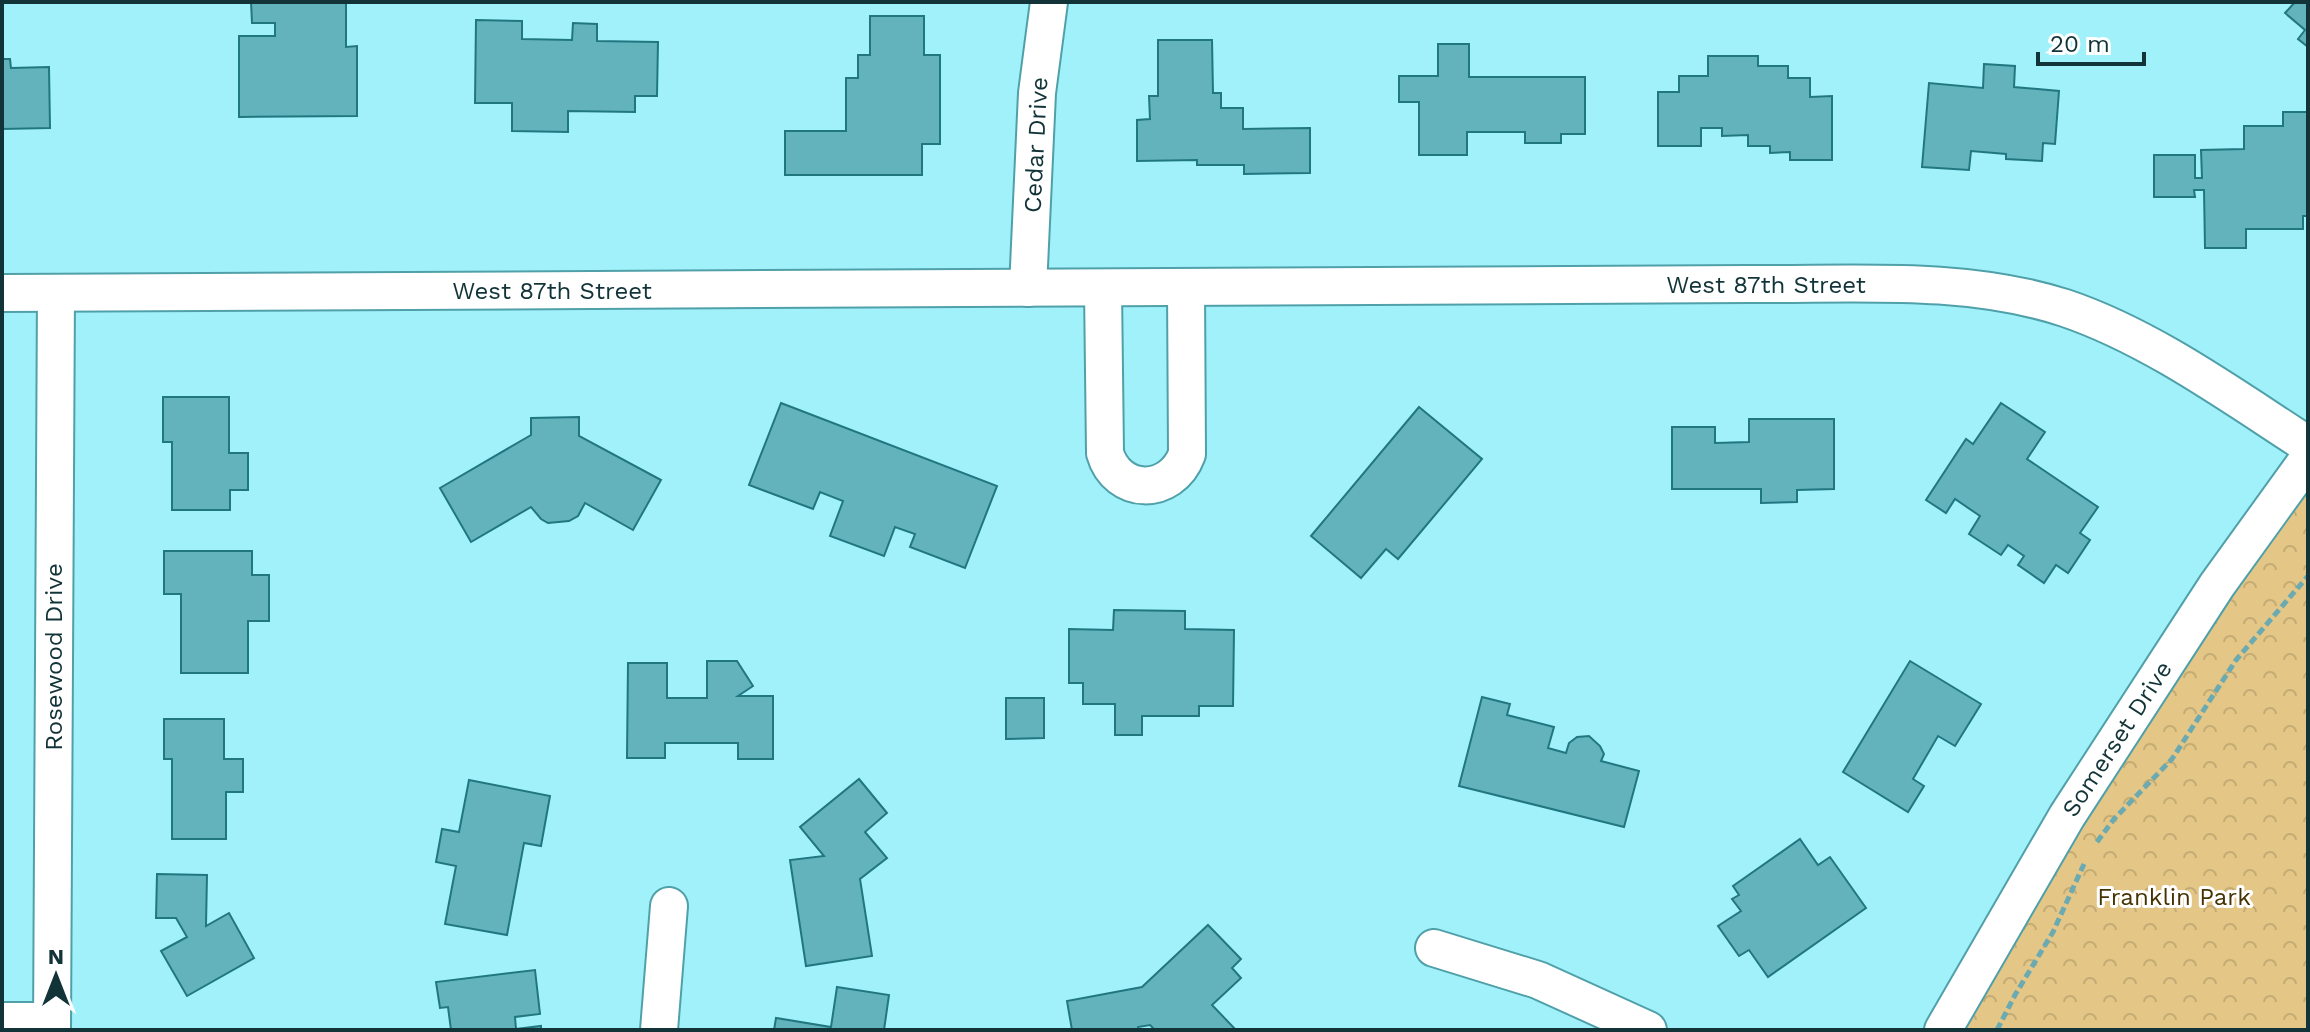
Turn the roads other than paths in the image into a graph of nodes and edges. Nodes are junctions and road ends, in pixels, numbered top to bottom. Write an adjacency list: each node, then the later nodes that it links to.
1 (1049, 2): 2 (street, Cedar Drive)
2 (1028, 288): 4 (street, West 87th Street); 6 (street, West 87th Street)
3 (1186, 288): 4 (street, West 87th Street); 4 (street); 7 (street, West 87th Street)
4 (1103, 289)
5 (2, 293): 6 (street, West 87th Street)
6 (56, 293): 12 (street, Rosewood Drive)
7 (2308, 445)
8 (2308, 459): 15 (street, Somerset Drive)
9 (669, 906): 13 (street)
10 (1434, 948): 14 (street)
11 (2, 1021): 12 (street, Rosewood Drive)
12 (52, 1025)
13 (659, 1030)
14 (1648, 1030)
15 (1943, 1030)

